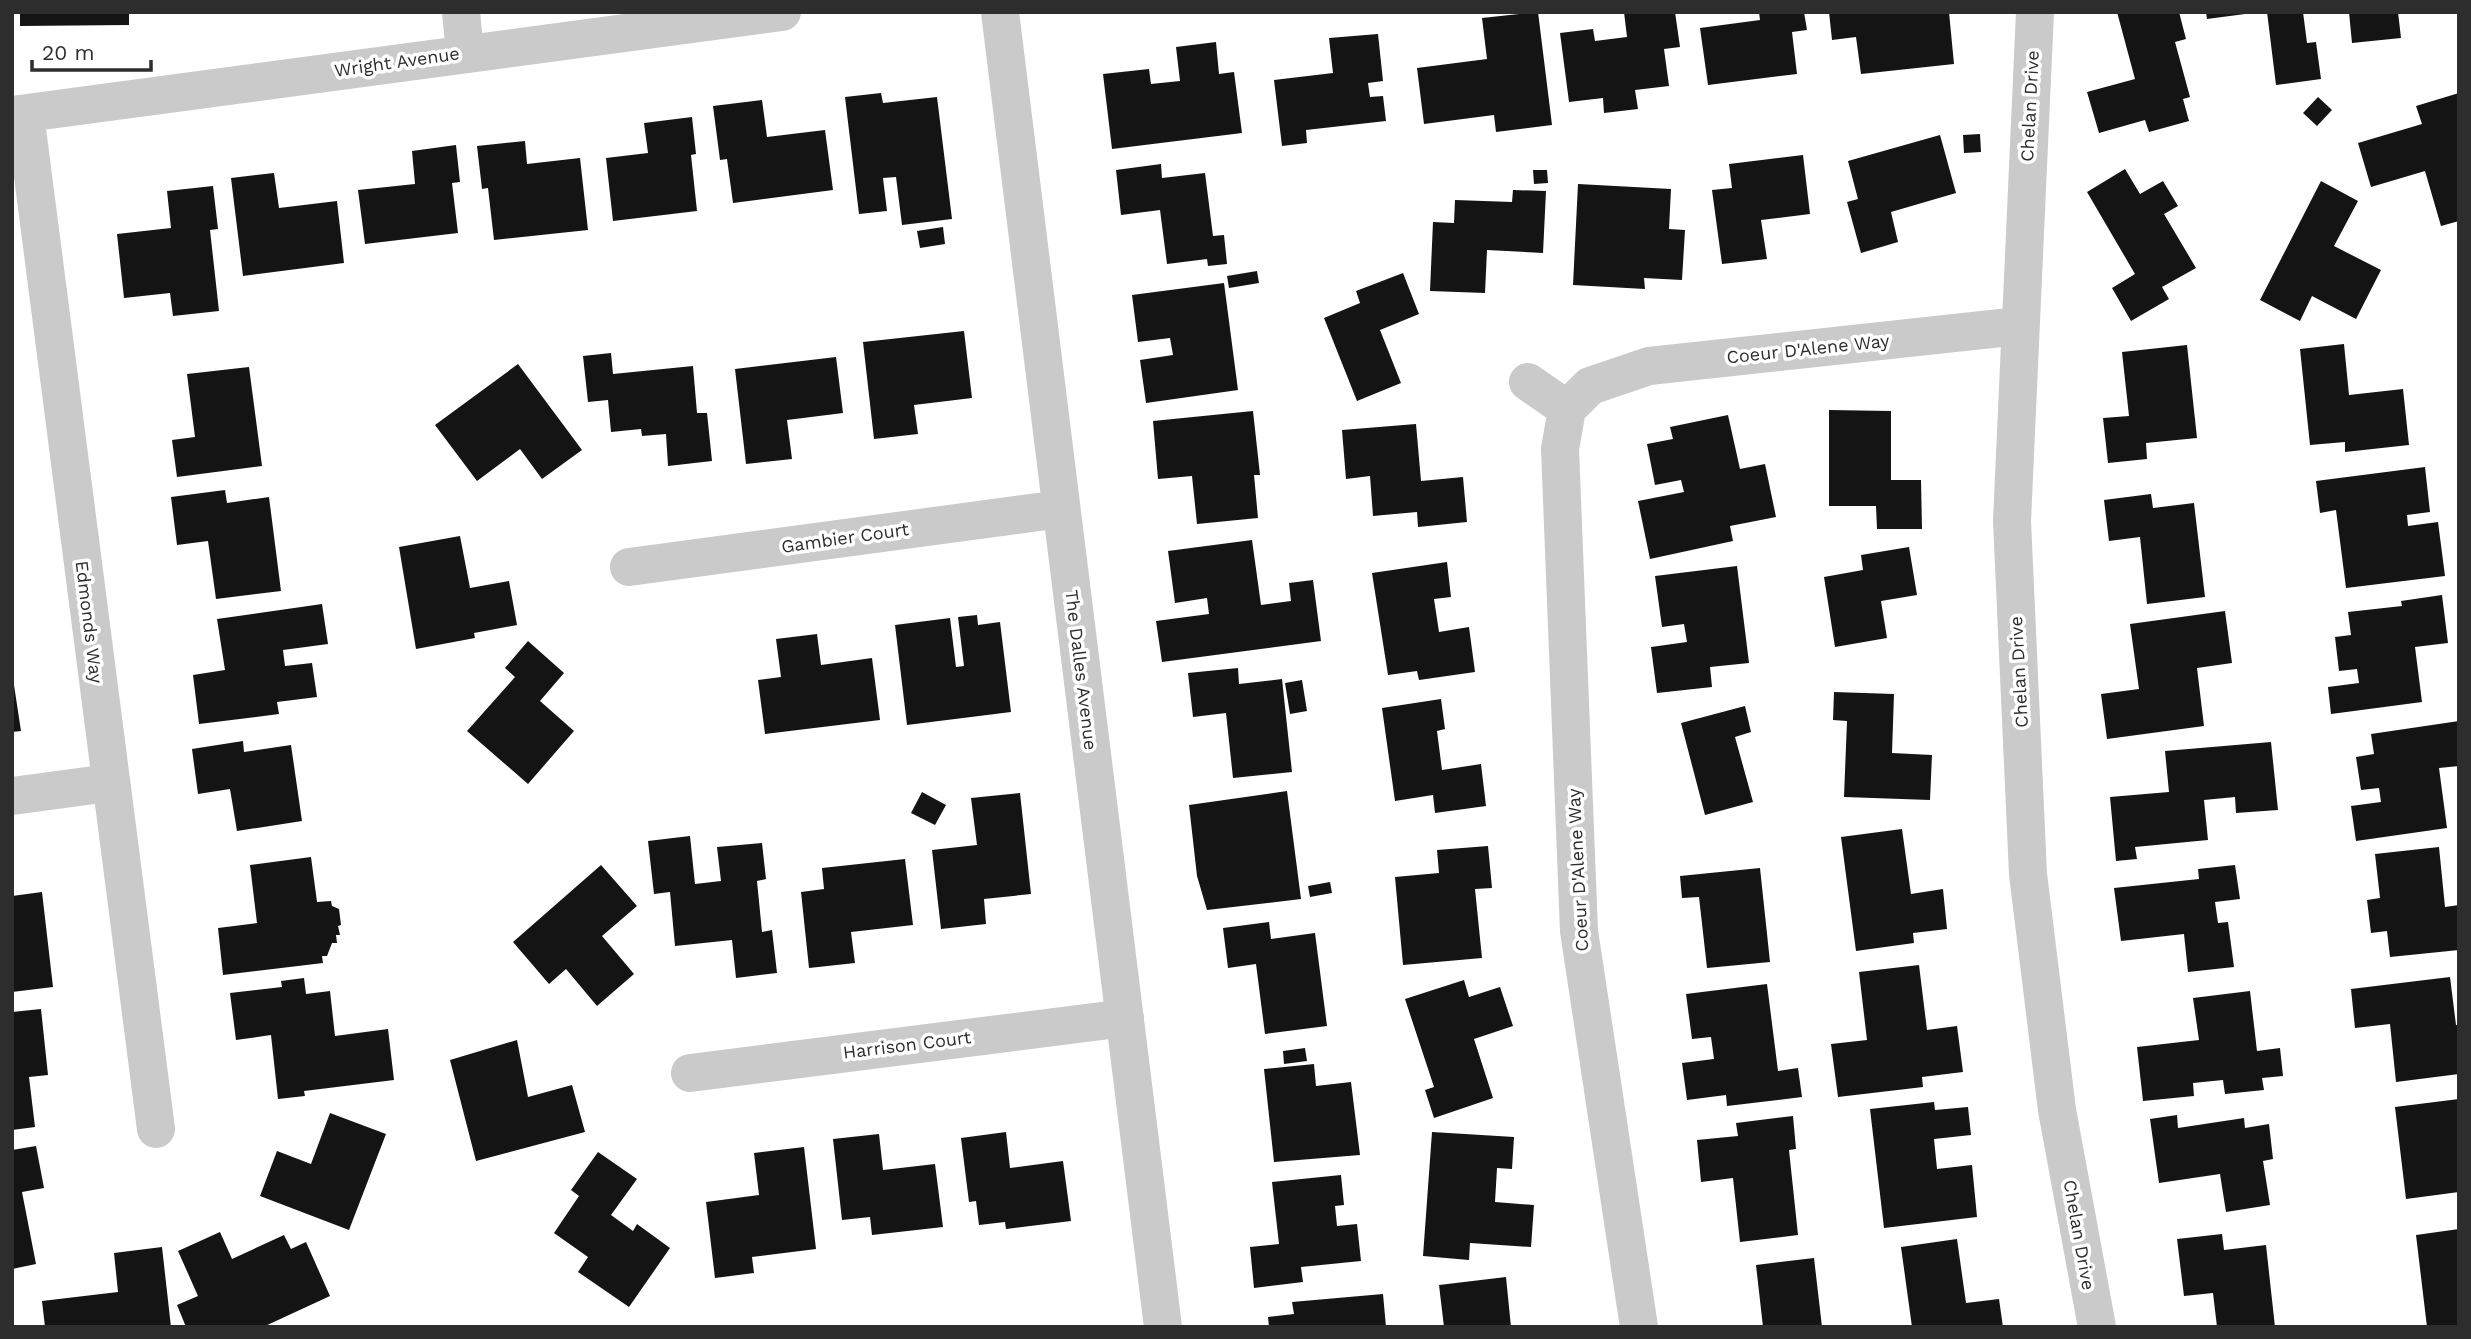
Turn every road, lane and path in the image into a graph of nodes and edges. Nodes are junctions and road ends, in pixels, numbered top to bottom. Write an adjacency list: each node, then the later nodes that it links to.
1 (461, 12): 5 (street)
2 (782, 12): 5 (street, Wright Avenue)
3 (1000, 12): 10 (street, The Dalles Avenue)
4 (2035, 12): 7 (street, Chelan Drive)
5 (466, 52): 6 (street, Wright Avenue)
6 (19, 114): 12 (street, Edmonds Way)
7 (2019, 326): 9 (street, Coeur D'Alene Way); 19 (street, Chelan Drive)
8 (1528, 382): 9 (street)
9 (1567, 409): 18 (street, Coeur D'Alene Way)
10 (1062, 509): 11 (street, Gambier Court); 14 (street, The Dalles Avenue)
11 (629, 567)
12 (109, 783): 13 (street); 16 (street, Edmonds Way)
13 (12, 796)
14 (1125, 1018): 15 (street, Harrison Court); 17 (street, The Dalles Avenue)
15 (690, 1073)
16 (156, 1129)
17 (1163, 1327)
18 (1639, 1327)
19 (2097, 1327)

